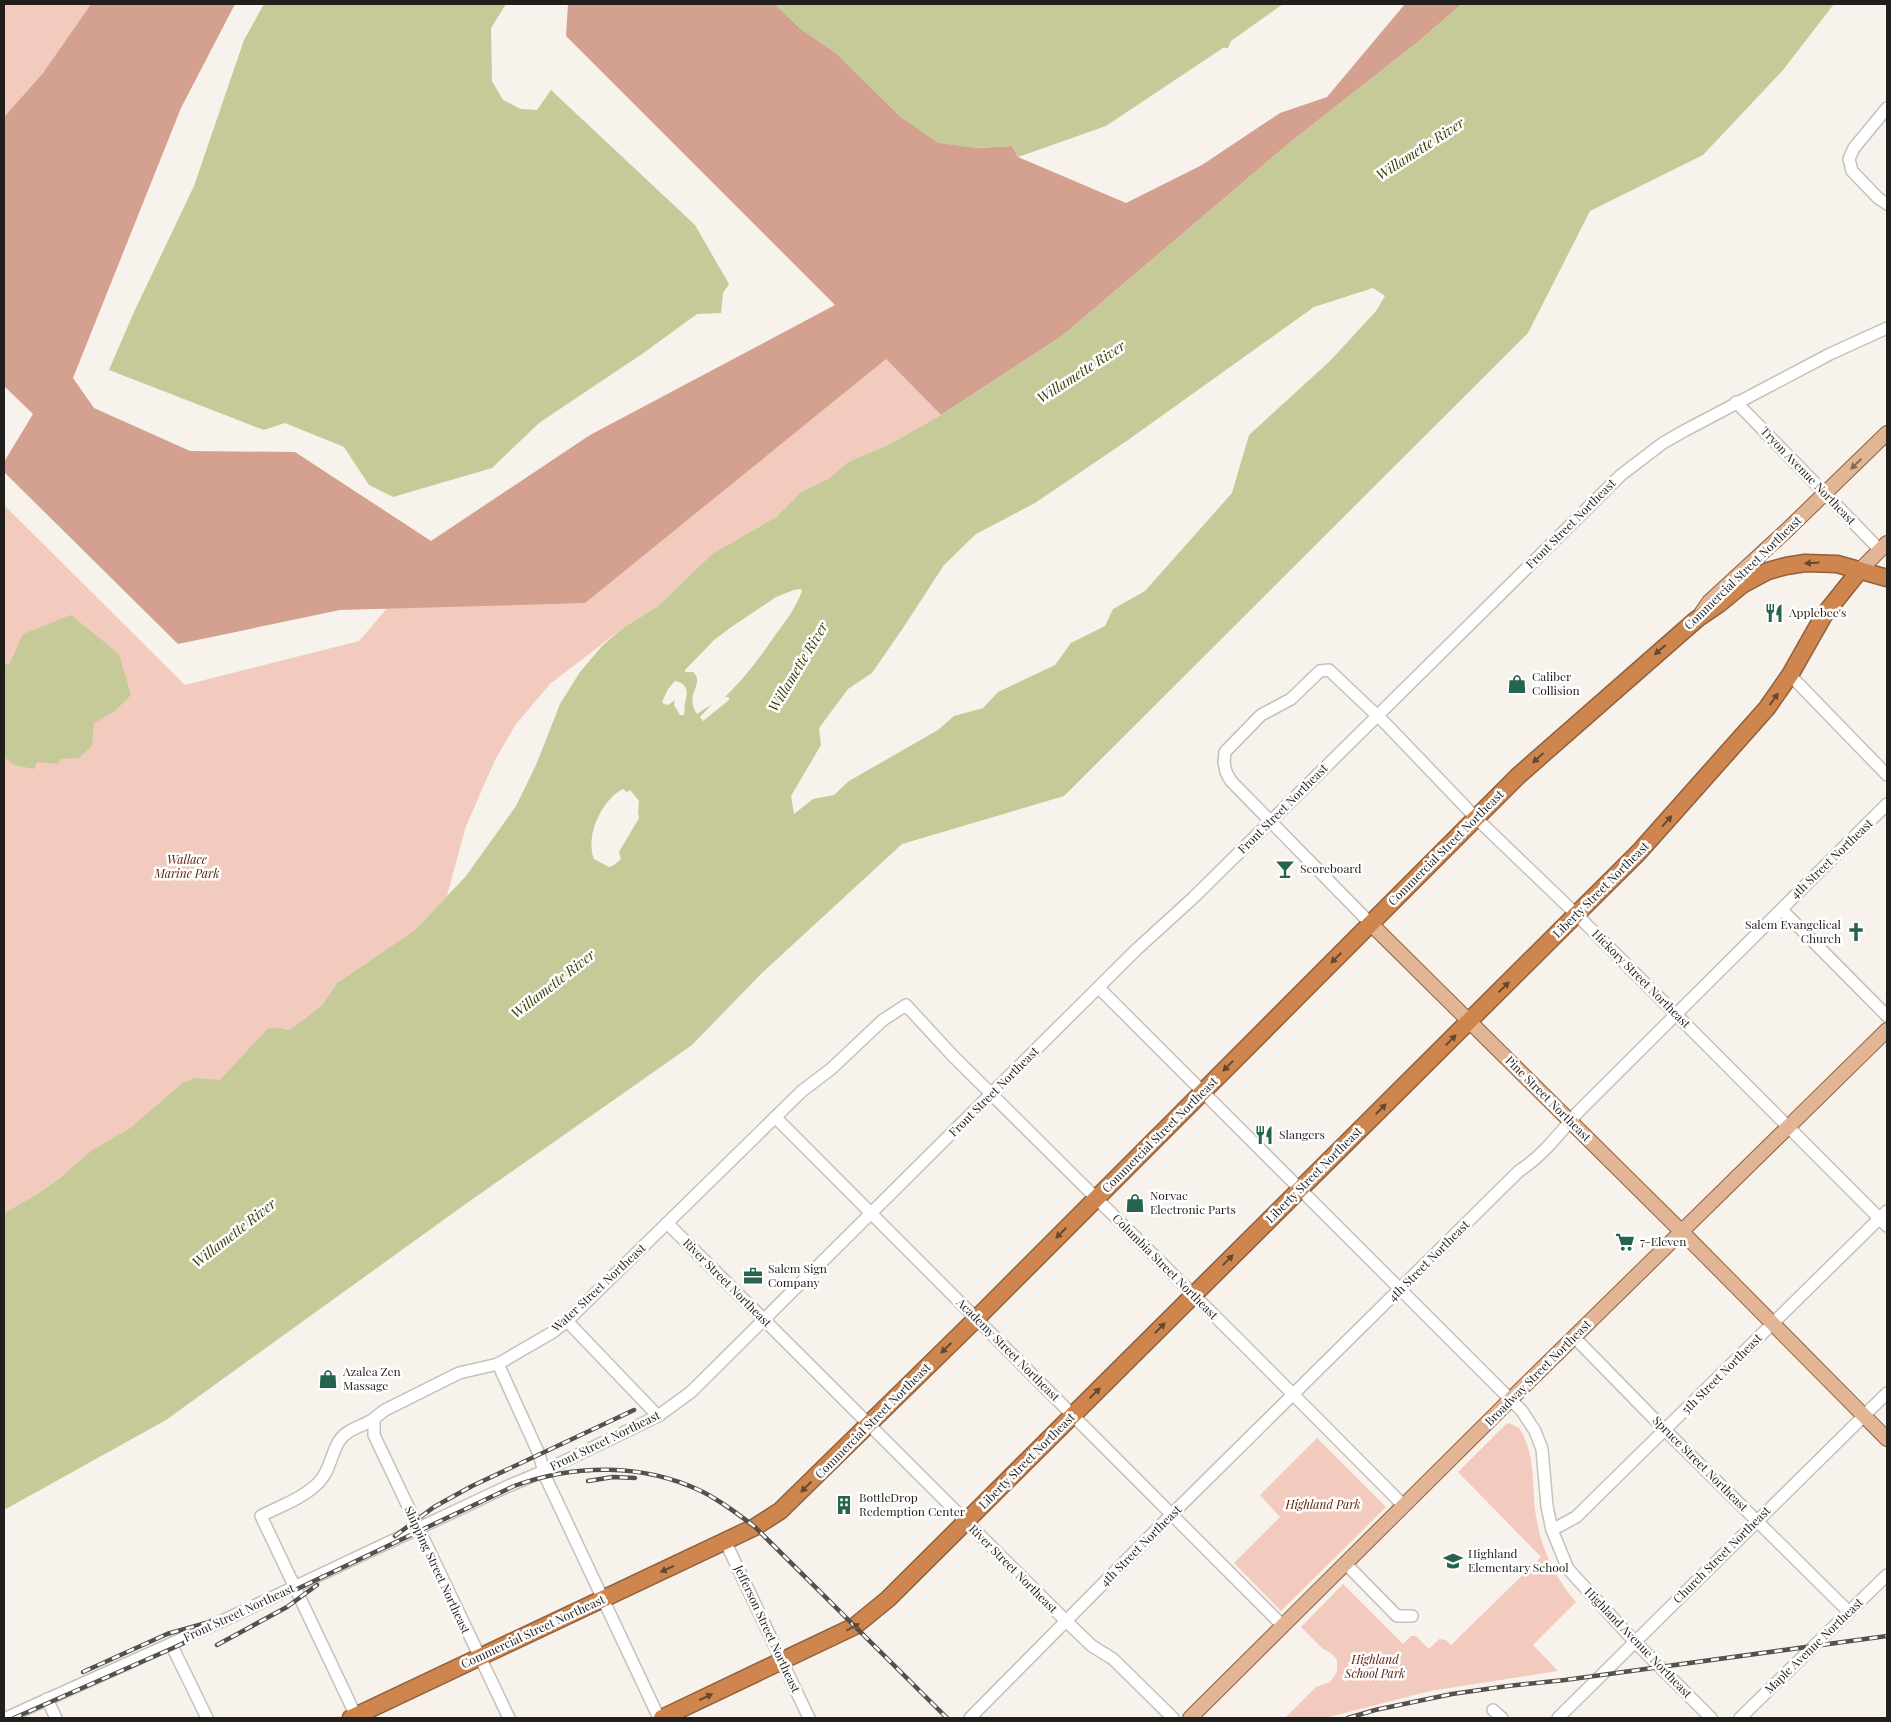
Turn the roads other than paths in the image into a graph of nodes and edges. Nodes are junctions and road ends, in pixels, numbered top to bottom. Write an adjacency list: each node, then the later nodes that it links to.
1 (1887, 108): 2 (street)
2 (1887, 204)
3 (1887, 328): 4 (street, Front Street Northeast)
4 (1736, 402): 6 (street, Tryon Avenue Northeast); 12 (street, Front Street Northeast)
5 (1887, 433): 6 (main road, Commercial Street Northeast, one-way to 6)
6 (1825, 494): 7 (street, Tryon Avenue Northeast); 10 (main road, Commercial Street Northeast)
7 (1884, 546): 8 (main road, Liberty Street Northeast)
8 (1860, 570): 9 (highway); 10 (highway, one-way to 10); 11 (highway, Liberty Street Northeast)
9 (1887, 578)
10 (1697, 619): 16 (highway, Commercial Street Northeast, one-way to 16)
11 (1790, 675): 14 (street); 19 (highway, Liberty Street Northeast, one-way to 11)
12 (1376, 715): 13 (street, Hickory Street Northeast); 16 (street, Hickory Street Northeast); 17 (street, Front Street Northeast)
13 (1225, 752): 17 (street, Pine Street Northeast)
14 (1887, 775)
15 (1887, 804): 18 (street, 4th Street Northeast)
16 (1477, 819): 19 (street, Hickory Street Northeast); 20 (highway, Commercial Street Northeast)
17 (1270, 821): 20 (street, Pine Street Northeast); 21 (street, Front Street Northeast)
18 (1782, 910): 23 (street, 4th Street Northeast); 24 (street)
19 (1577, 915): 23 (street, Hickory Street Northeast); 25 (highway, Liberty Street Northeast, one-way to 19)
20 (1370, 923): 25 (main road, Pine Street Northeast); 27 (highway, Commercial Street Northeast, one-way to 27)
21 (1099, 988): 27 (street, Highland Avenue Northeast); 28 (street, Front Street Northeast)
22 (906, 1005): 28 (street, Columbia Street Northeast); 29 (street, Water Street Northeast)
23 (1676, 1014): 30 (street, 4th Street Northeast); 31 (street, Hickory Street Northeast)
24 (1887, 1016)
25 (1469, 1021): 30 (main road, Pine Street Northeast); 32 (highway, Liberty Street Northeast, one-way to 25)
26 (1887, 1030): 31 (main road, Broadway Street Northeast)
27 (1203, 1093): 32 (street, Highland Avenue Northeast); 33 (highway, Commercial Street Northeast)
28 (992, 1094): 33 (street, Columbia Street Northeast); 34 (street, Front Street Northeast)
29 (775, 1117): 34 (street, Academy Street Northeast); 36 (street, Water Street Northeast)
30 (1570, 1121): 37 (main road, Pine Street Northeast); 38 (street, 4th Street Northeast)
31 (1788, 1127): 35 (street, Hickory Street Northeast); 37 (main road, Broadway Street Northeast)
32 (1299, 1189): 38 (street, Highland Avenue Northeast); 39 (highway, Liberty Street Northeast, one-way to 32)
33 (1096, 1199): 39 (street, Columbia Street Northeast); 40 (highway, Commercial Street Northeast, one-way to 40)
34 (872, 1214): 40 (street, Academy Street Northeast); 42 (street, Front Street Northeast)
35 (1885, 1218): 43 (street, 5th Street Northeast)
36 (667, 1223): 41 (street, Water Street Northeast); 42 (street, River Street Northeast)
37 (1682, 1232): 43 (main road, Pine Street Northeast); 44 (main road, Broadway Street Northeast)
38 (1400, 1289): 47 (street, 4th Street Northeast); 48 (street, Highland Avenue Northeast)
39 (1194, 1295): 47 (street, Columbia Street Northeast); 50 (highway, Liberty Street Northeast, one-way to 39)
40 (976, 1319): 50 (street, Academy Street Northeast); 53 (highway, Commercial Street Northeast, one-way to 53)
41 (567, 1321): 45 (street, Water Street Northeast); 49 (street)
42 (764, 1321): 49 (street, Front Street Northeast); 53 (street, River Street Northeast)
43 (1773, 1324): 51 (main road, Pine Street Northeast); 54 (street, 5th Street Northeast)
44 (1574, 1337): 48 (main road, Broadway Street Northeast); 54 (street, Spruce Street Northeast)
45 (498, 1364): 52 (street, Water Street Northeast); 56 (street)
46 (1887, 1393): 51 (street, Church Street Northeast)
47 (1294, 1395): 57 (street, Columbia Street Northeast); 58 (street, 4th Street Northeast)
48 (1511, 1400): 57 (main road, Broadway Street Northeast); 62 (street, Highland Avenue Northeast)
49 (658, 1416): 56 (street, Front Street Northeast)
50 (1073, 1416): 58 (street, Academy Street Northeast); 60 (highway, Liberty Street Northeast)
51 (1864, 1416): 55 (main road, Pine Street Northeast); 59 (street, Church Street Northeast)
52 (374, 1420): 61 (street, Shipping Street Northeast); 66 (street, Water Street Northeast)
53 (869, 1424): 60 (street, River Street Northeast); 63 (highway, Commercial Street Northeast, one-way to 63)
54 (1665, 1430): 59 (street, Spruce Street Northeast); 62 (street, 5th Street Northeast)
55 (1887, 1439)
56 (544, 1471): 61 (street, Front Street Northeast); 67 (street)
57 (1404, 1506): 64 (main road, Broadway Street Northeast)
58 (1172, 1514): 70 (street, 4th Street Northeast); 71 (street, Academy Street Northeast)
59 (1756, 1520): 68 (street, Spruce Street Northeast); 72 (street, Church Street Northeast)
60 (966, 1522): 70 (street, River Street Northeast); 75 (highway, Liberty Street Northeast, one-way to 60)
61 (418, 1529): 66 (street, Front Street Northeast); 74 (street, Shipping Street Northeast)
62 (1552, 1530): 72 (street, Highland Avenue Northeast)
63 (726, 1541): 67 (highway, Commercial Street Northeast, one-way to 67); 75 (street, Jefferson Street Northeast)
64 (1346, 1564): 69 (street); 71 (main road, Broadway Street Northeast)
65 (1887, 1575): 68 (street, Maple Avenue Northeast)
66 (295, 1587): 73 (street, Front Street Northeast); 78 (street)
67 (602, 1599): 74 (highway, Commercial Street Northeast); 83 (street)
68 (1849, 1612): 91 (street, Maple Avenue Northeast)
69 (1412, 1616)
70 (1066, 1621): 85 (street, 4th Street Northeast); 86 (street, River Street Northeast)
71 (1283, 1626): 87 (main road, Broadway Street Northeast)
72 (1635, 1642): 89 (street, Church Street Northeast); 90 (street, Highland Avenue Northeast)
73 (171, 1644): 76 (street, Front Street Northeast); 81 (street)
74 (480, 1658): 78 (highway, Commercial Street Northeast); 82 (street, Shipping Street Northeast)
75 (783, 1661): 83 (highway, Liberty Street Northeast, one-way to 75); 84 (street, Jefferson Street Northeast)
76 (47, 1699): 79 (street, Front Street Northeast); 80 (street)
77 (1493, 1710): 88 (street)
78 (355, 1717)
79 (6, 1718)
80 (56, 1718)
81 (207, 1718)
82 (509, 1718)
83 (661, 1718)
84 (809, 1718)
85 (970, 1718)
86 (1173, 1718)
87 (1190, 1718)
88 (1502, 1718)
89 (1558, 1718)
90 (1711, 1718)
91 (1740, 1718)

